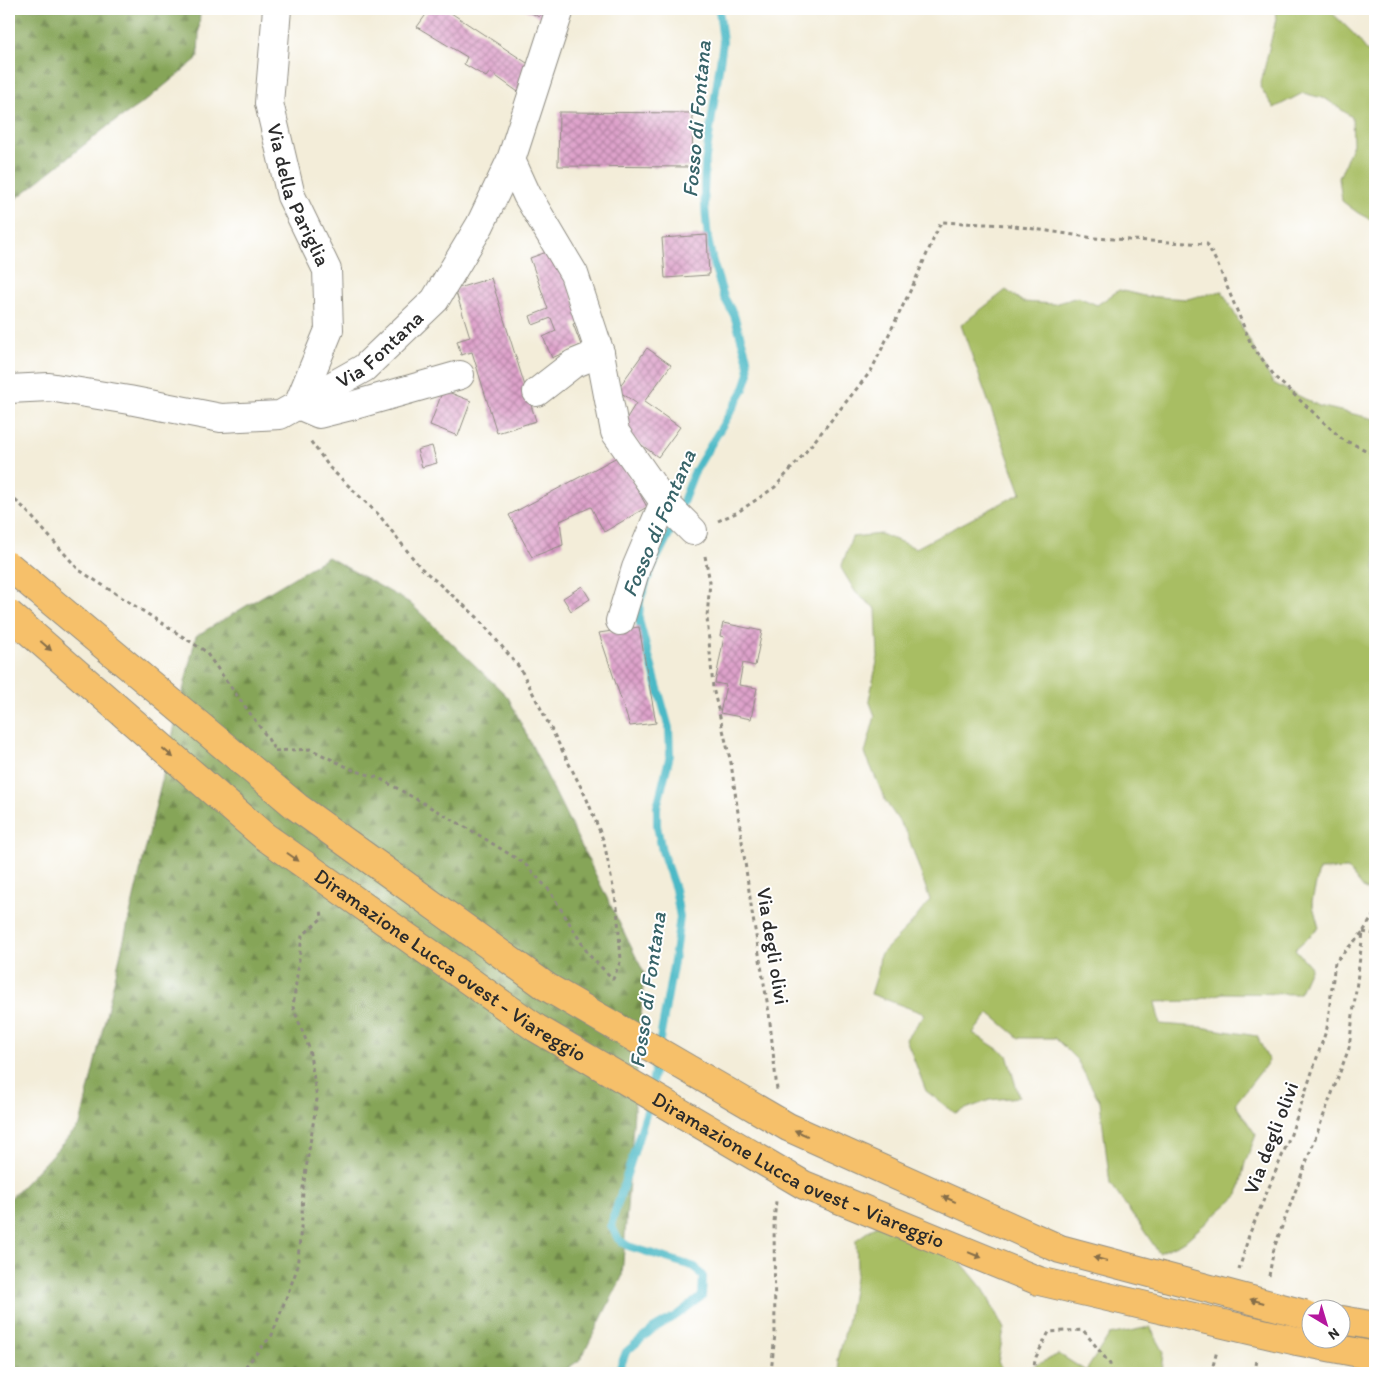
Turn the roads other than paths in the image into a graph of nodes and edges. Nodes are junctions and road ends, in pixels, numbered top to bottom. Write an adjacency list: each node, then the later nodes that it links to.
1 (277, 9): 8 (street, Via della Pariglia)
2 (560, 9): 3 (street, Via Fontana)
3 (511, 160): 4 (street); 8 (street, Via Fontana)
4 (600, 353): 7 (street); 9 (street)
5 (460, 375): 8 (street)
6 (9, 389): 8 (street, Via Fontana)
7 (537, 392)
8 (289, 410)
9 (666, 504): 10 (street); 13 (street)
10 (690, 528)
11 (9, 566): 14 (highway, Diramazione Lucca ovest - Viareggio, one-way to 11, bridge)
12 (9, 614): 17 (highway, Diramazione Lucca ovest - Viareggio, one-way to 17, bridge)
13 (620, 621)
14 (1302, 1312)
15 (1352, 1322): 16 (highway)
16 (1375, 1326)
17 (1375, 1356)

